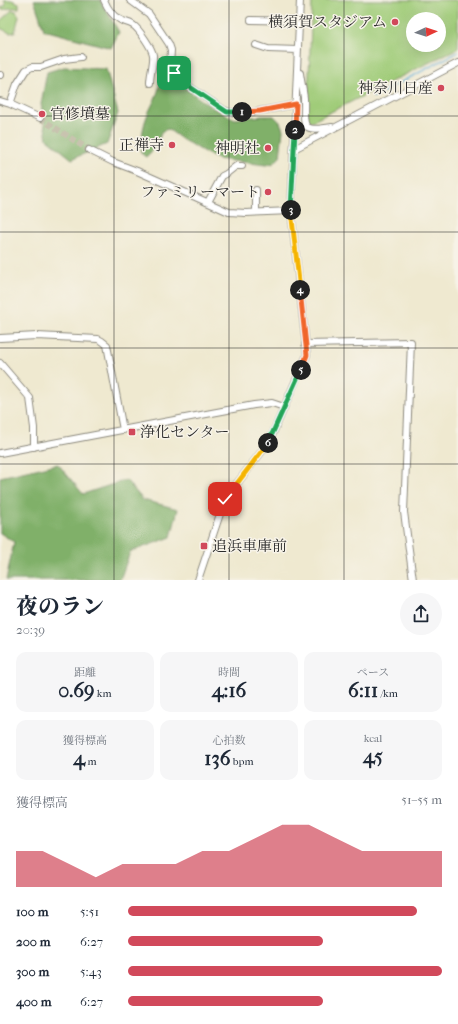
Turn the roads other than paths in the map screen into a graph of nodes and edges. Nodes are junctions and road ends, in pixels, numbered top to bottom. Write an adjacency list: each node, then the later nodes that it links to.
1 (104, 0): 11 (street)
2 (130, 0): 14 (street)
3 (300, 0): 5 (street)
4 (251, 20): 5 (street)
5 (299, 21): 7 (street)
6 (256, 45): 7 (street)
7 (298, 50): 9 (street)
8 (81, 57): 13 (street)
9 (298, 59): 14 (street); 16 (street)
10 (458, 63): 16 (street)
11 (150, 83)
12 (0, 101): 13 (street)
13 (10, 104): 15 (street)
14 (296, 104): 17 (street)
15 (40, 118)
16 (337, 127): 17 (street)
17 (294, 149): 22 (street)
18 (89, 150): 21 (street)
19 (242, 166): 21 (street)
20 (256, 190): 23 (street)
21 (208, 202): 23 (street)
22 (291, 211): 23 (street); 25 (street)
23 (256, 212)
24 (0, 338): 28 (street)
25 (306, 344): 27 (street); 32 (street)
26 (0, 363): 29 (street)
27 (284, 407): 28 (street); 31 (street)
28 (123, 430): 29 (street)
29 (34, 446): 30 (street)
30 (0, 453)
31 (198, 580)
32 (412, 580)

